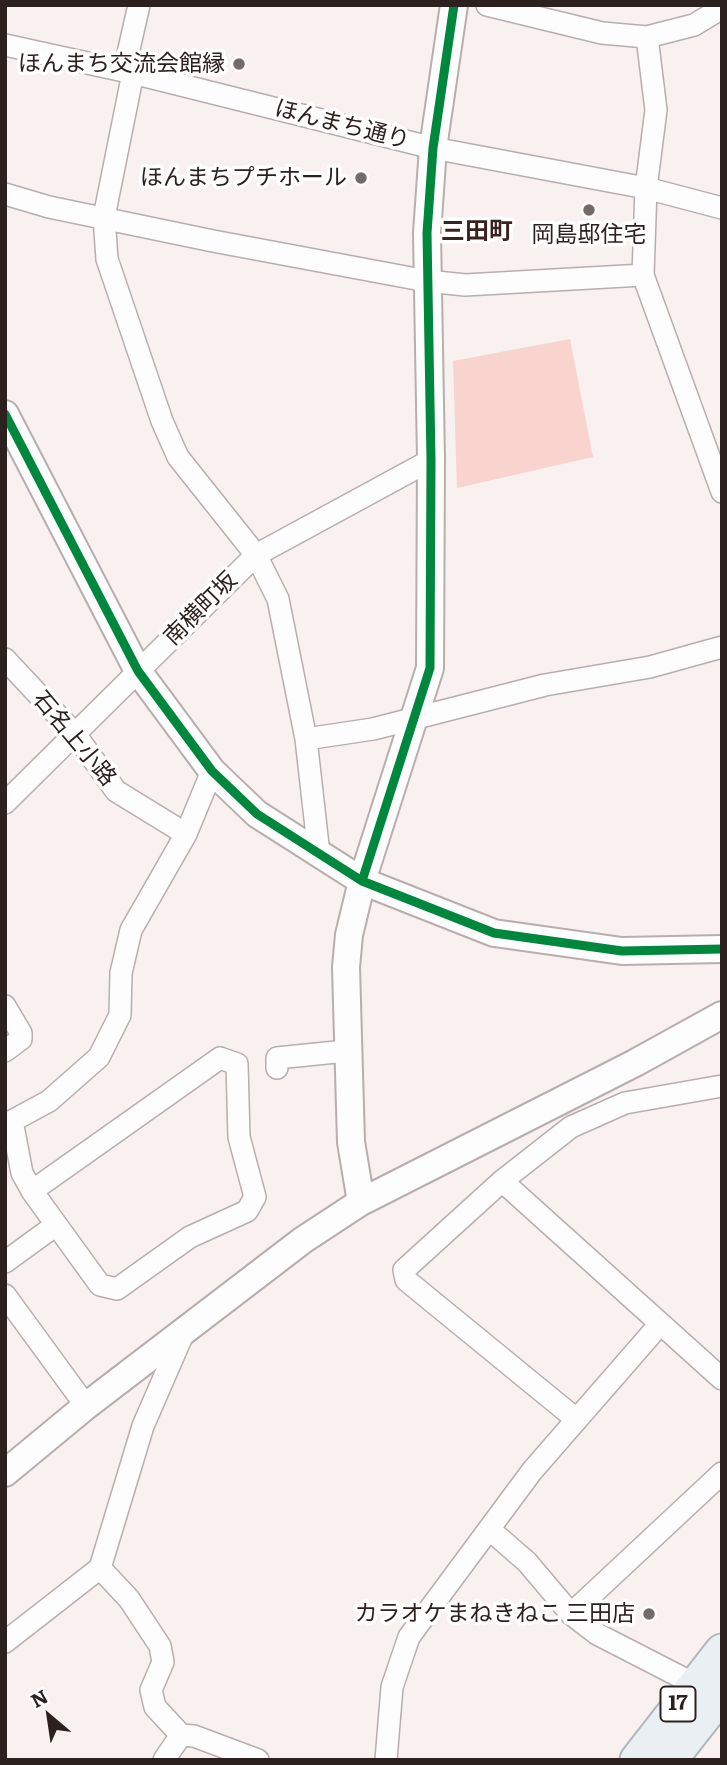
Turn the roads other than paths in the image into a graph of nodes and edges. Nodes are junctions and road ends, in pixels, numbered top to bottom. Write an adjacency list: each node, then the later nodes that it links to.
1 (139, 5): 7 (street)
2 (454, 5): 8 (street)
3 (487, 5): 5 (street)
4 (720, 7): 5 (street)
5 (646, 37): 9 (street)
6 (5, 45): 7 (street, ほんまち通り)
7 (129, 72): 8 (street, ほんまち通り); 12 (street)
8 (433, 148): 9 (street, ほんまち通り); 14 (street)
9 (646, 188): 11 (street, ほんまち通り); 13 (street)
10 (5, 194): 12 (street)
11 (722, 208)
12 (104, 217): 14 (street); 18 (street)
13 (643, 275): 14 (street); 17 (street)
14 (427, 281): 16 (street)
15 (5, 414): 21 (street)
16 (431, 460): 18 (street, 南横町坂); 22 (street)
17 (722, 492)
18 (256, 555): 21 (street, 南横町坂); 24 (street)
19 (722, 647): 22 (street)
20 (5, 659): 23 (street, 石名上小路)
21 (138, 671): 23 (street, 南横町坂); 25 (street)
22 (413, 720): 24 (street); 29 (street)
23 (75, 734): 26 (street, 南横町坂); 27 (street, 石名上小路)
24 (306, 739): 28 (street)
25 (212, 771): 27 (street); 28 (street)
26 (5, 803)
27 (186, 834): 37 (street)
28 (319, 854): 29 (street)
29 (362, 881): 30 (street); 34 (street)
30 (722, 949)
31 (5, 1006): 33 (street)
32 (722, 1015): 40 (street)
33 (5, 1051)
34 (346, 1051): 35 (street); 40 (street)
35 (277, 1068)
36 (722, 1086): 38 (street)
37 (8, 1119): 39 (street)
38 (502, 1181): 44 (street); 48 (street)
39 (32, 1191): 41 (street); 41 (street)
40 (361, 1202): 45 (street)
41 (56, 1225): 42 (street)
42 (5, 1262)
43 (5, 1295): 47 (street)
44 (660, 1324): 46 (street); 48 (street)
45 (183, 1334): 47 (street); 52 (street)
46 (722, 1379)
47 (86, 1406): 49 (street)
48 (576, 1419): 51 (street)
49 (5, 1473)
50 (722, 1473): 53 (street)
51 (489, 1529): 53 (street); 60 (street)
52 (100, 1568): 54 (street); 57 (street)
53 (571, 1614): 56 (street)
54 (5, 1642)
55 (722, 1651): 56 (main road, 17)
56 (712, 1691): 61 (main road, 17); 62 (main road, 17)
57 (181, 1735): 58 (street); 59 (street)
58 (164, 1760)
59 (258, 1760)
60 (386, 1760)
61 (637, 1760)
62 (670, 1760)

